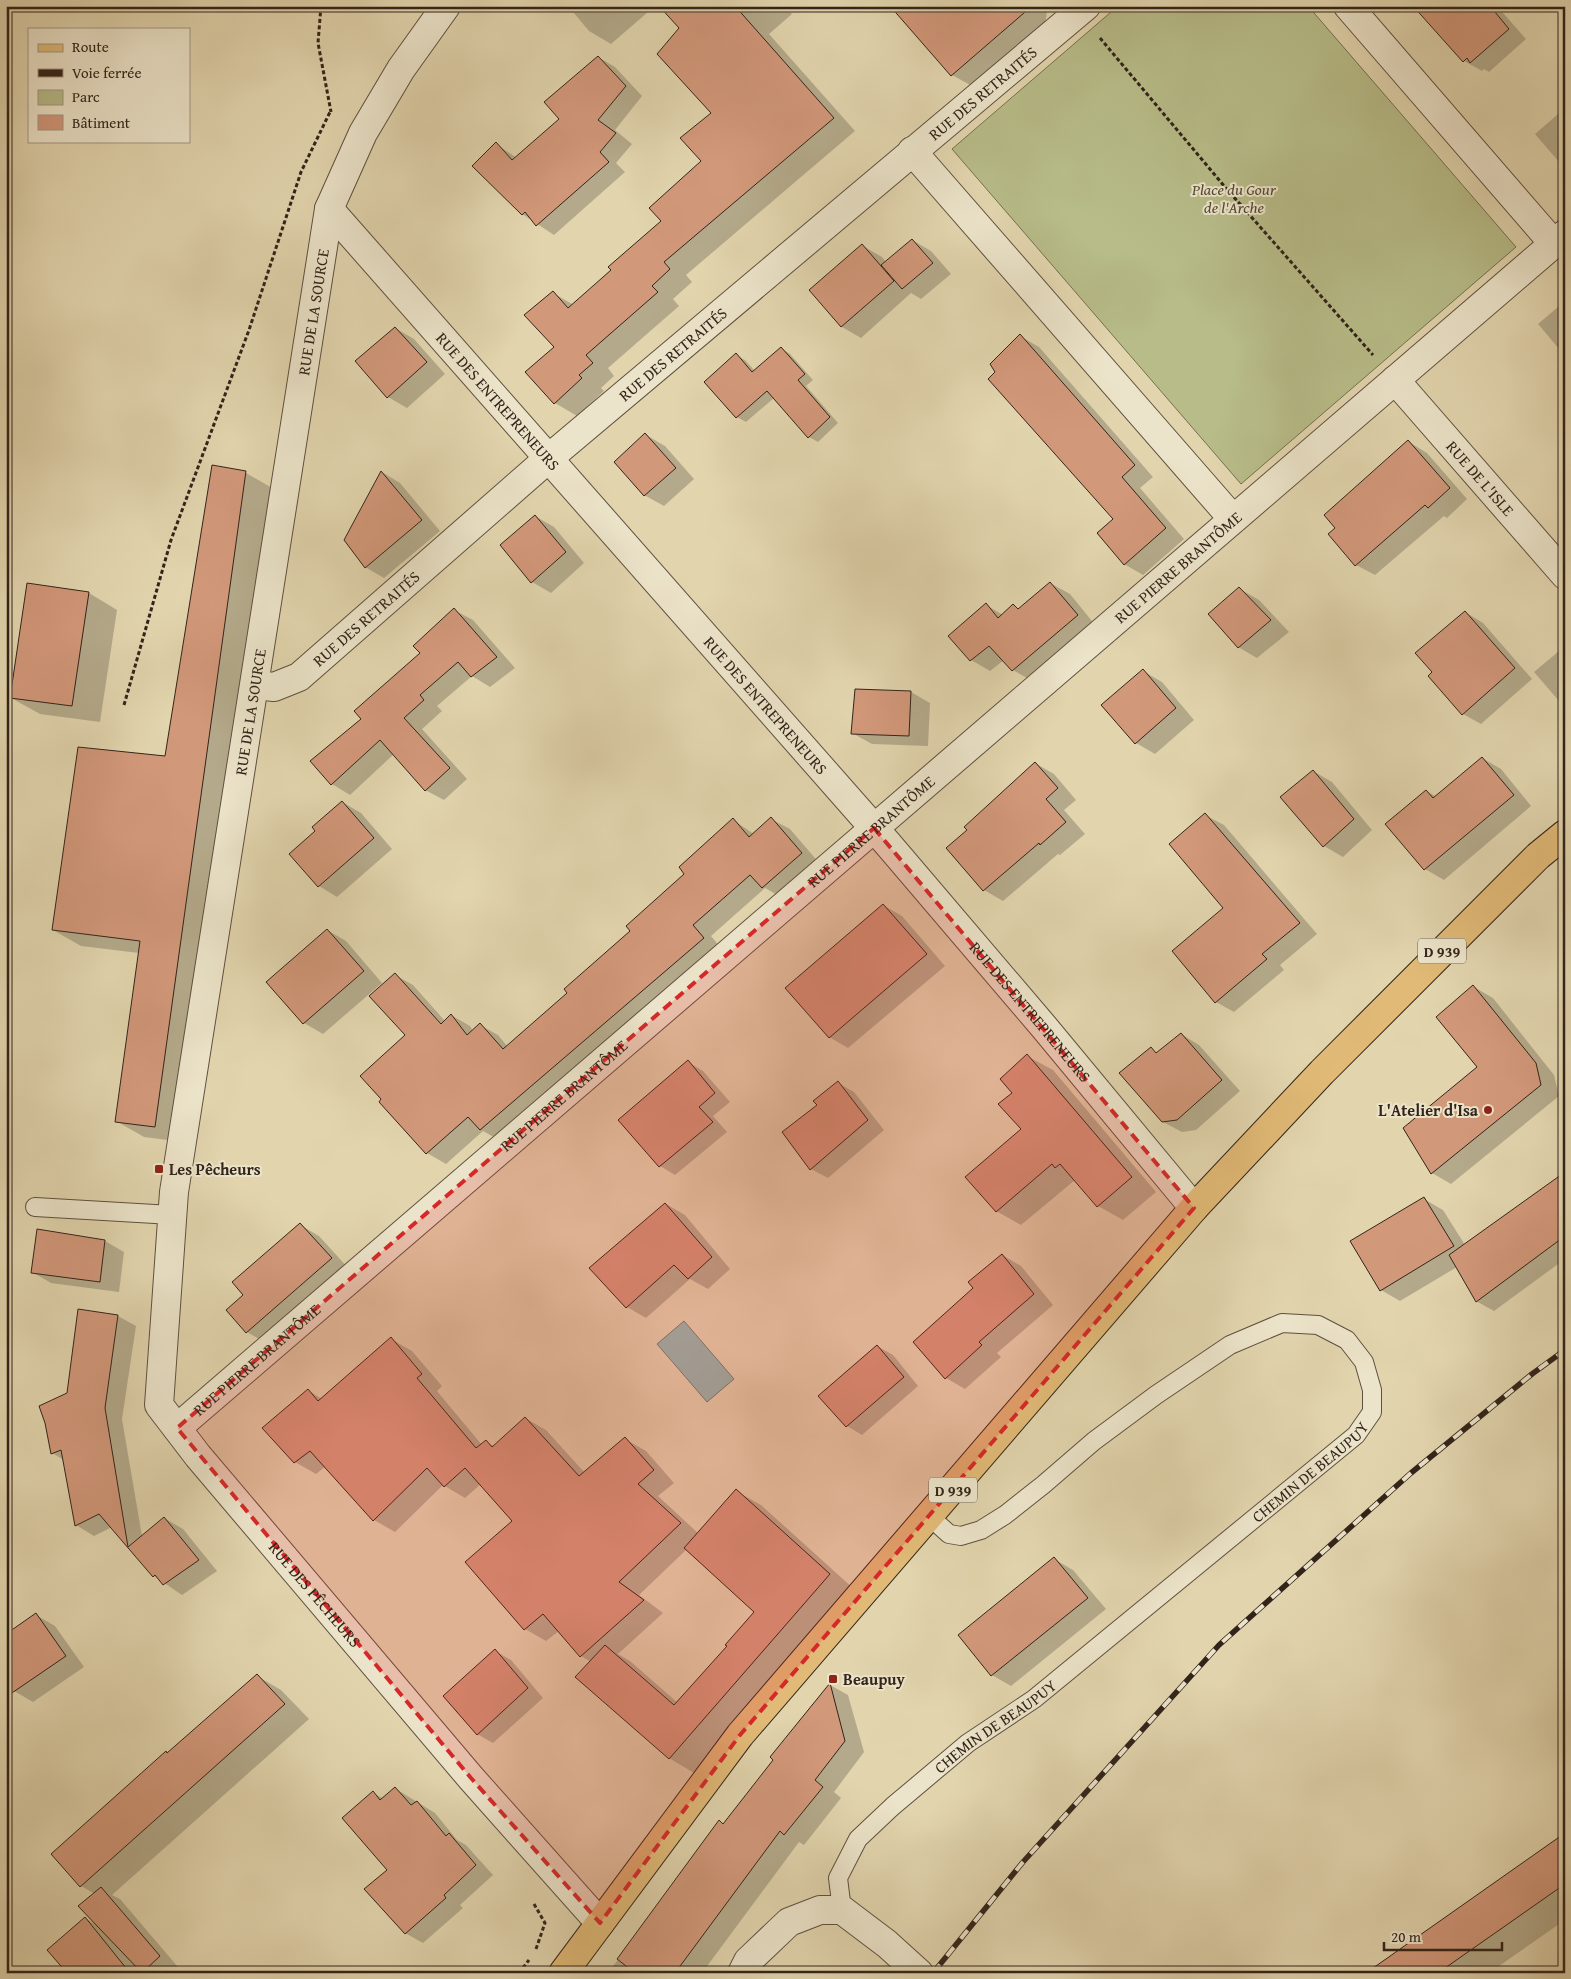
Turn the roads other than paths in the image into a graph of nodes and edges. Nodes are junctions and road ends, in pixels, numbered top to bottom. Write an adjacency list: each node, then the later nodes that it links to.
1 (446, 6): 5 (street, RUE DE LA SOURCE)
2 (1348, 6): 6 (street)
3 (1079, 8): 4 (street, RUE DES RETRAITÉS)
4 (912, 151): 8 (street, RUE DES RETRAITÉS); 9 (street)
5 (329, 209): 8 (street, RUE DES ENTREPRENEURS); 11 (street, RUE DE LA SOURCE)
6 (1559, 239): 7 (street, RUE PIERRE BRANTÔME)
7 (1395, 380): 9 (street, RUE PIERRE BRANTÔME); 10 (street, RUE DE L'ISLE)
8 (549, 458): 11 (street, RUE DES RETRAITÉS); 12 (street, RUE DES ENTREPRENEURS)
9 (1234, 519): 12 (street, RUE PIERRE BRANTÔME)
10 (1565, 575)
11 (255, 685): 16 (street, RUE DE LA SOURCE)
12 (874, 828): 15 (street, RUE DES ENTREPRENEURS); 17 (street, RUE PIERRE BRANTÔME)
13 (1565, 834): 15 (main road, D 939)
14 (35, 1207): 16 (lane)
15 (1194, 1208): 18 (main road, D 939)
16 (172, 1215): 17 (street, RUE DES PÊCHEURS)
17 (178, 1428): 20 (street, RUE DES PÊCHEURS)
18 (930, 1517): 19 (lane, CHEMIN DE BEAUPUY); 20 (main road, D 939)
19 (842, 1910): 22 (street); 23 (street)
20 (600, 1923): 21 (main road, D 939)
21 (563, 1973)
22 (742, 1973)
23 (919, 1973)

